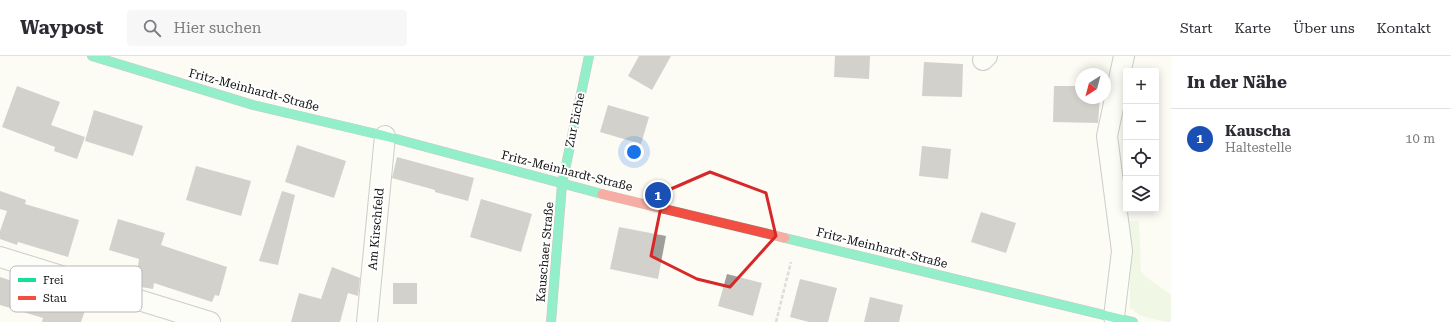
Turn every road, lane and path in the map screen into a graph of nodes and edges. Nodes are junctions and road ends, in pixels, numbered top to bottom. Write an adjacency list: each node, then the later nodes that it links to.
1 (92, 56): 4 (street, Fritz-Meinhardt-Straße)
2 (589, 56): 5 (street, Zur Eiche)
3 (1124, 56): 11 (street)
4 (385, 136): 5 (street, Fritz-Meinhardt-Straße); 13 (street, Am Kirschfeld)
5 (562, 184): 6 (street, Fritz-Meinhardt-Straße); 14 (street, Kauschaer Straße)
6 (797, 240): 10 (street, Fritz-Meinhardt-Straße); 15 (path)
7 (0, 257): 8 (street)
8 (29, 266)
9 (142, 301): 12 (street)
10 (1079, 315): 11 (street, Fritz-Meinhardt-Straße)
11 (1123, 320)
12 (210, 322)
13 (367, 322)
14 (551, 322)
15 (776, 322)

